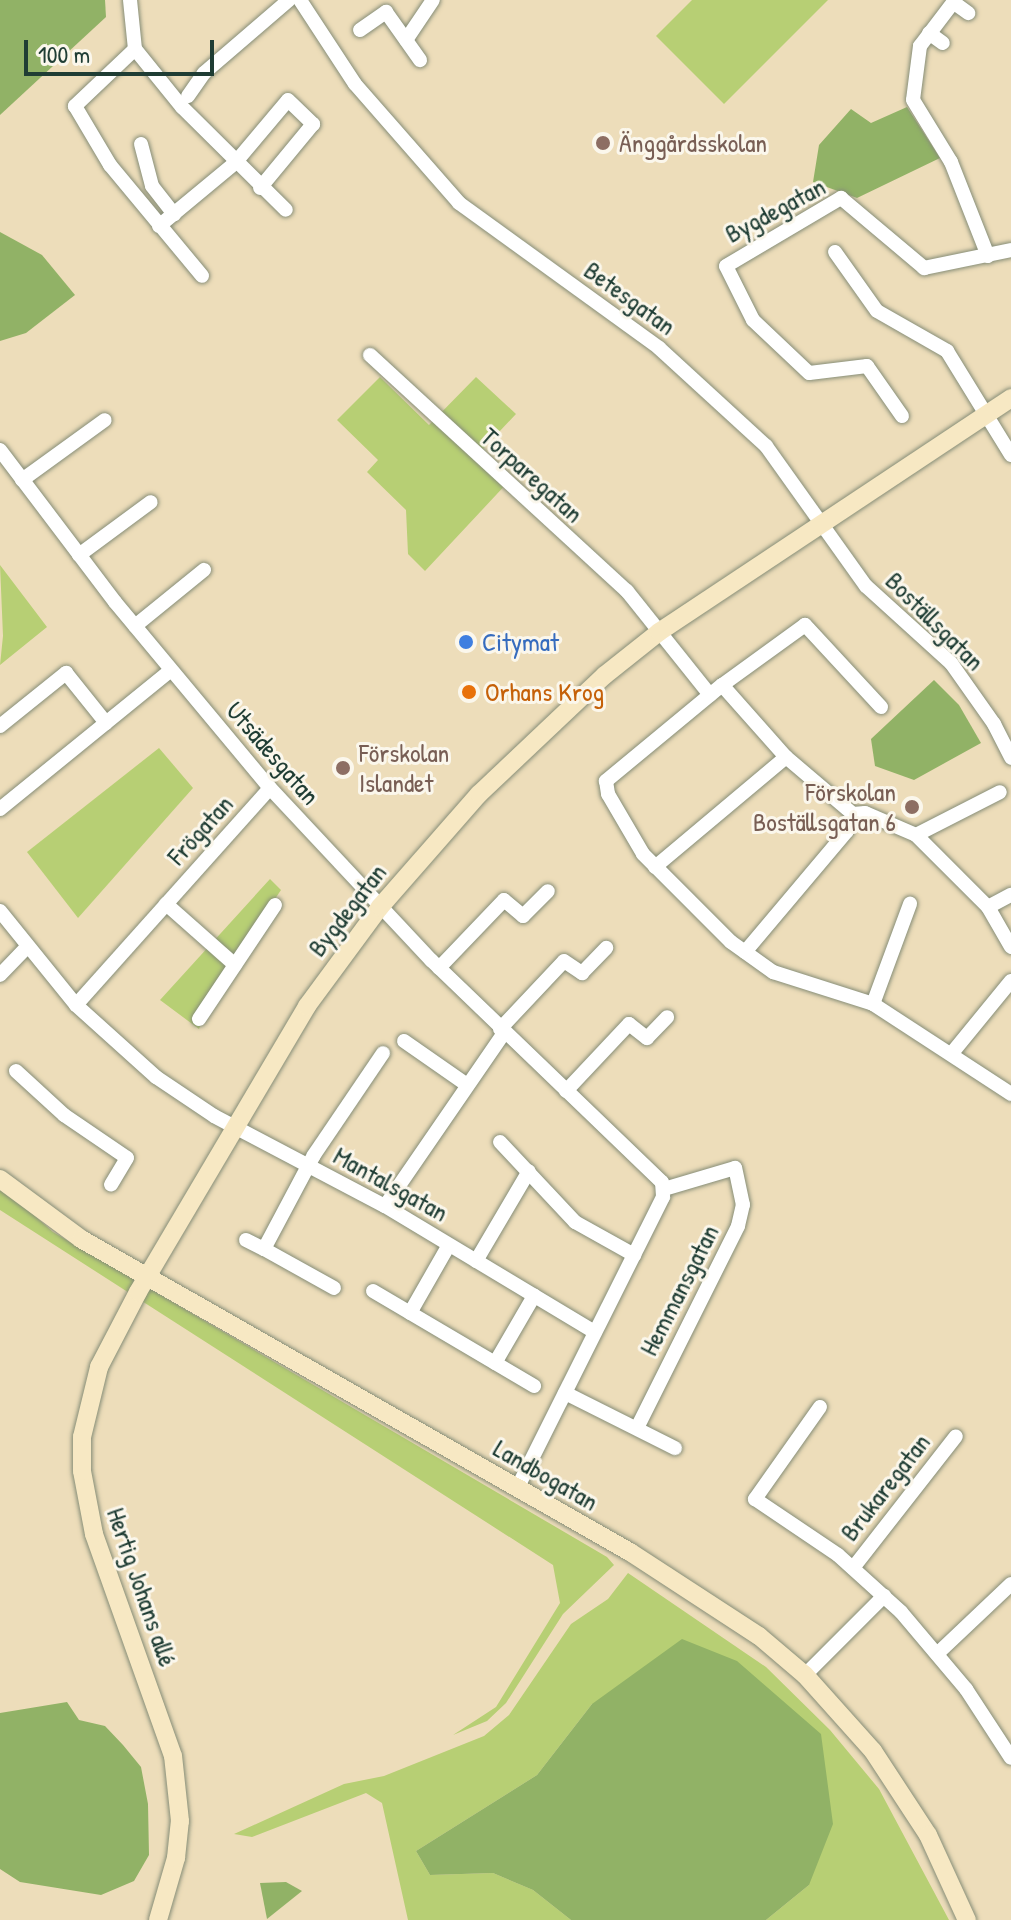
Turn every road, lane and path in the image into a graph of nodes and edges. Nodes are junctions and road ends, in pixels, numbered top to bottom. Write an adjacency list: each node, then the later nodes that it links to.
1 (130, 0): 11 (street)
2 (289, 0): 13 (street)
3 (300, 0): 33 (street, Betesgatan)
4 (433, 0): 9 (street)
5 (954, 1): 6 (street); 8 (street)
6 (968, 13)
7 (360, 30): 9 (street)
8 (929, 33): 10 (street); 22 (street)
9 (406, 40): 12 (street)
10 (943, 43)
11 (135, 49): 15 (street); 19 (street)
12 (420, 60)
13 (188, 96)
14 (141, 144): 18 (street)
15 (235, 163): 16 (street); 16 (street); 18 (street)
16 (260, 188): 17 (street)
17 (286, 210)
18 (174, 214): 19 (street)
19 (159, 226): 23 (street)
20 (1011, 250): 22 (street, Bygdegatan)
21 (835, 252): 26 (street)
22 (988, 256): 27 (street, Bygdegatan)
23 (202, 276)
24 (370, 355): 37 (street, Torparegatan)
25 (1011, 398): 26 (street, Bygdegatan)
26 (985, 415): 30 (street); 33 (street, Bygdegatan)
27 (902, 416)
28 (105, 420): 31 (street)
29 (0, 450): 31 (street, Utsädesgatan)
30 (1011, 455)
31 (22, 480): 34 (street, Utsädesgatan)
32 (151, 502): 34 (street)
33 (819, 522): 37 (street, Bygdegatan); 45 (street, Boställsgatan)
34 (79, 555): 36 (street, Utsädesgatan)
35 (204, 570): 36 (street)
36 (135, 626): 38 (street, Utsädesgatan)
37 (659, 632): 40 (street); 57 (street, Bygdegatan)
38 (170, 671): 42 (street); 46 (street, Utsädesgatan)
39 (722, 685): 40 (street); 41 (street); 44 (street)
40 (710, 695): 51 (street)
41 (881, 707)
42 (106, 723): 43 (street); 48 (street)
43 (0, 726)
44 (786, 757): 49 (street); 51 (street)
45 (1011, 758)
46 (270, 788): 54 (street, Frögatan); 57 (street, Utsädesgatan)
47 (1000, 792): 50 (street)
48 (2, 804)
49 (853, 814): 50 (street); 63 (street)
50 (916, 835): 58 (street)
51 (655, 867): 63 (street)
52 (548, 891): 65 (street)
53 (1011, 895): 58 (street)
54 (166, 904): 64 (street, Frögatan); 69 (street, Frögatan)
55 (910, 904): 68 (street)
56 (275, 905): 64 (street)
57 (380, 907): 65 (street); 80 (street, Bygdegatan)
58 (988, 907): 61 (street)
59 (0, 911): 60 (street, Mantalsgatan)
60 (28, 946): 66 (street); 69 (street, Mantalsgatan)
61 (1011, 947)
62 (606, 948): 72 (street)
63 (745, 952): 68 (street)
64 (235, 965): 71 (street)
65 (439, 968): 72 (street)
66 (0, 975)
67 (1011, 981): 75 (street)
68 (873, 1004): 75 (street)
69 (76, 1005): 80 (street, Mantalsgatan)
70 (667, 1017): 78 (street)
71 (199, 1019)
72 (502, 1031): 77 (street); 78 (street)
73 (404, 1041): 77 (street)
74 (383, 1053): 82 (street, Mantalsgatan)
75 (952, 1053): 79 (street)
76 (16, 1071): 85 (street)
77 (467, 1085): 87 (street)
78 (566, 1091): 86 (street)
79 (1011, 1094)
80 (232, 1127): 82 (street, Mantalsgatan); 93 (street, Bygdegatan)
81 (500, 1142): 83 (street)
82 (309, 1166): 87 (street, Mantalsgatan); 90 (street, Mantalsgatan)
83 (529, 1171): 91 (street); 92 (street)
84 (0, 1179): 93 (street, Landbogatan)
85 (111, 1185)
86 (664, 1189): 91 (street); 103 (street, Hemmansgatan)
87 (385, 1206): 89 (street, Mantalsgatan)
88 (246, 1240): 90 (street)
89 (449, 1245): 92 (street, Mantalsgatan); 97 (street, Mantalsgatan)
90 (264, 1249): 94 (street)
91 (634, 1255): 98 (street)
92 (476, 1261): 96 (street, Mantalsgatan)
93 (146, 1277): 106 (street, Landbogatan); 113 (street, Hertig Johans allé)
94 (334, 1288)
95 (373, 1291): 97 (street)
96 (534, 1296): 98 (street, Mantalsgatan); 99 (street)
97 (410, 1313): 99 (street)
98 (595, 1332): 101 (street)
99 (495, 1363): 100 (street)
100 (534, 1386)
101 (565, 1393): 103 (street); 106 (street)
102 (820, 1407): 107 (street, Brukaregatan)
103 (637, 1428): 105 (street)
104 (956, 1436): 107 (street, Brukaregatan)
105 (675, 1448)
106 (517, 1489): 111 (street, Landbogatan)
107 (853, 1568): 109 (street, Brukaregatan)
108 (1011, 1584): 110 (street)
109 (884, 1596): 110 (street, Brukaregatan); 111 (street)
110 (937, 1654): 112 (street, Brukaregatan)
111 (805, 1675): 114 (street, Landbogatan)
112 (1011, 1758)
113 (158, 1920)
114 (967, 1920)

